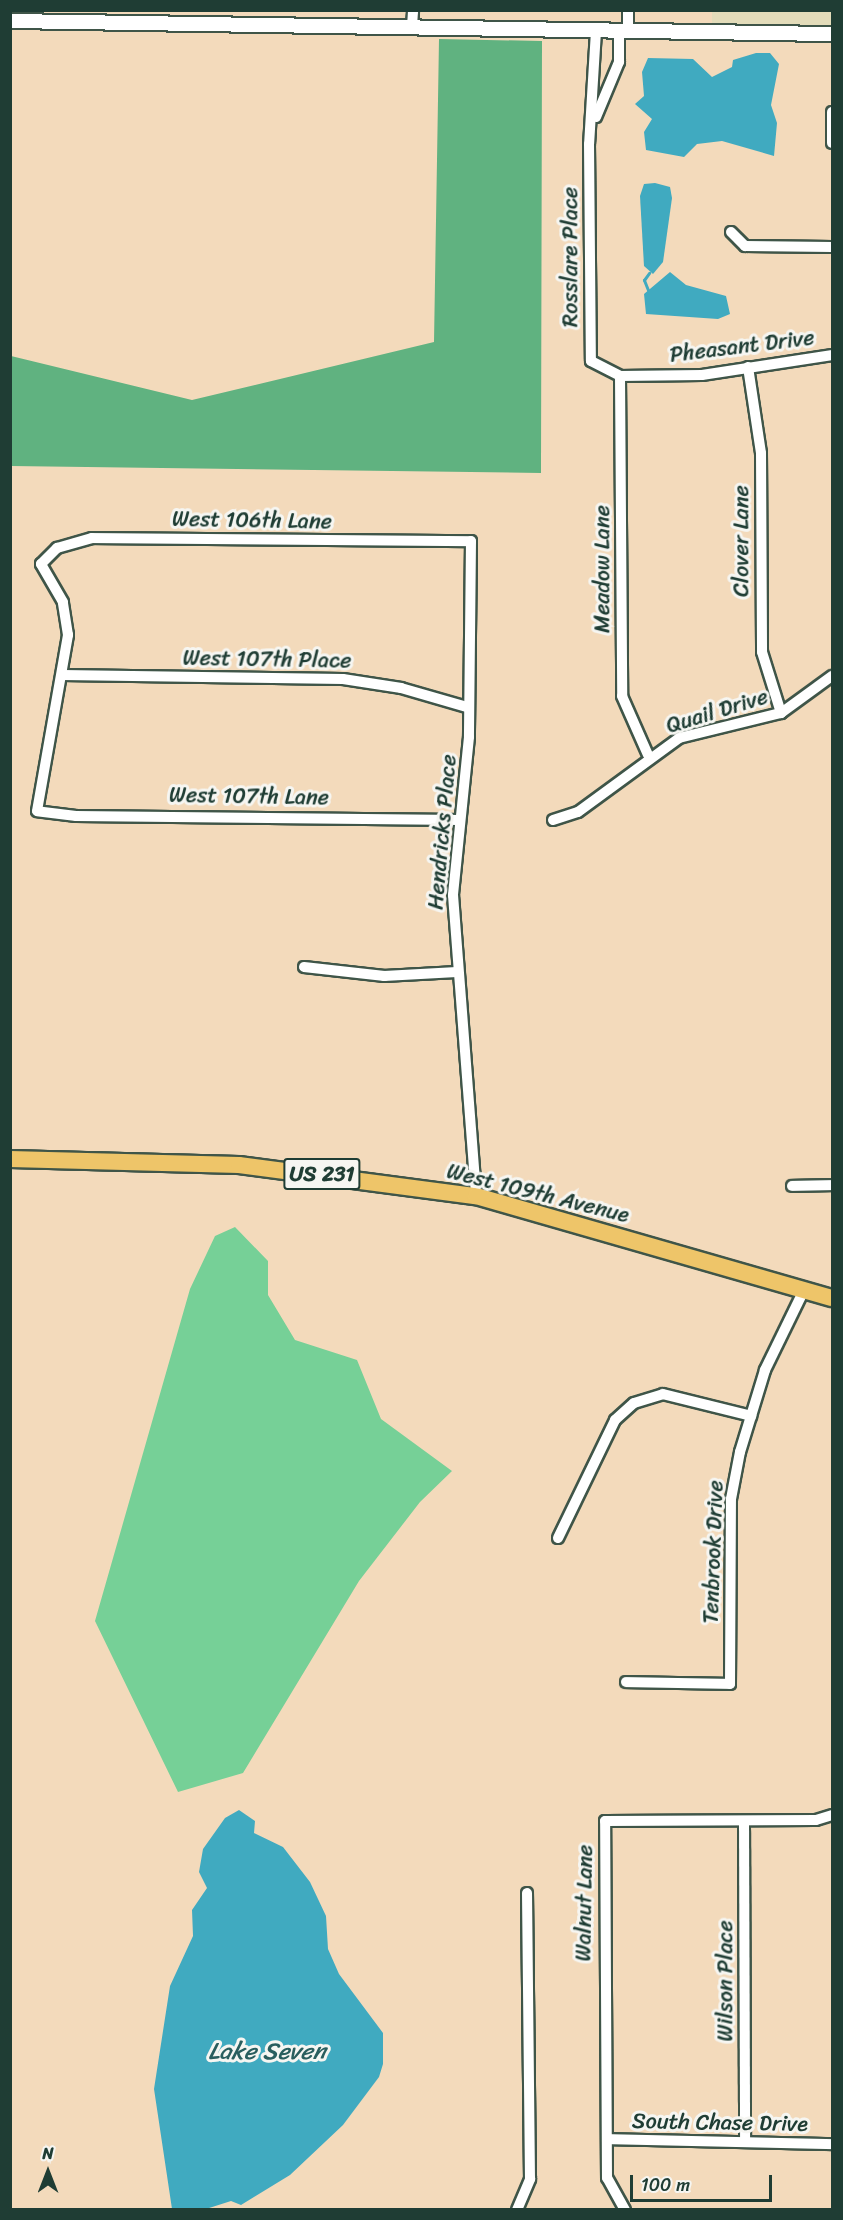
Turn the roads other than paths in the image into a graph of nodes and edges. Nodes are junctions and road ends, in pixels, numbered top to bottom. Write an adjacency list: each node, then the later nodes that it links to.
1 (413, 10): 4 (street)
2 (628, 10): 6 (street, Rosslare Place)
3 (10, 21): 4 (street)
4 (412, 26): 5 (street)
5 (596, 31): 6 (street); 9 (street, Rosslare Place)
6 (623, 31): 7 (street); 9 (street, Rosslare Place)
7 (832, 34)
8 (832, 112): 10 (street)
9 (594, 120): 16 (street, Rosslare Place)
10 (832, 127): 11 (street)
11 (832, 143)
12 (730, 232): 13 (street)
13 (832, 247)
14 (832, 355): 15 (street, Pheasant Drive)
15 (748, 367): 16 (street, Pheasant Drive); 21 (street, Clover Lane)
16 (620, 376): 22 (street, Meadow Lane)
17 (471, 542): 18 (street, West 106th Lane); 20 (street, Hendricks Place)
18 (62, 675): 20 (street, West 107th Place); 24 (street, West 107th Lane)
19 (832, 676): 21 (street, Quail Drive)
20 (467, 707): 24 (street, Hendricks Place)
21 (781, 713): 22 (street, Quail Drive)
22 (648, 755): 23 (street, Quail Drive)
23 (553, 819)
24 (460, 820): 26 (street, Hendricks Place)
25 (304, 967): 26 (street)
26 (457, 972): 30 (street, Hendricks Place)
27 (10, 1159): 30 (main road, West 109th Avenue / US 231)
28 (832, 1185): 29 (street)
29 (792, 1186)
30 (476, 1196): 31 (main road, West 109th Avenue / US 231)
31 (804, 1290): 32 (main road, West 109th Avenue / US 231); 33 (street, Tenbrook Drive)
32 (832, 1298)
33 (751, 1416): 34 (street); 35 (street, Tenbrook Drive)
34 (558, 1538)
35 (626, 1682)
36 (832, 1815): 37 (street, Walnut Lane)
37 (744, 1821): 39 (street, Walnut Lane); 40 (street, Wilson Place)
38 (527, 1893): 42 (street)
39 (607, 2139): 40 (street, South Chase Drive); 43 (street, Walnut Lane)
40 (745, 2141): 41 (street, South Chase Drive)
41 (832, 2144)
42 (518, 2210)
43 (625, 2210)

